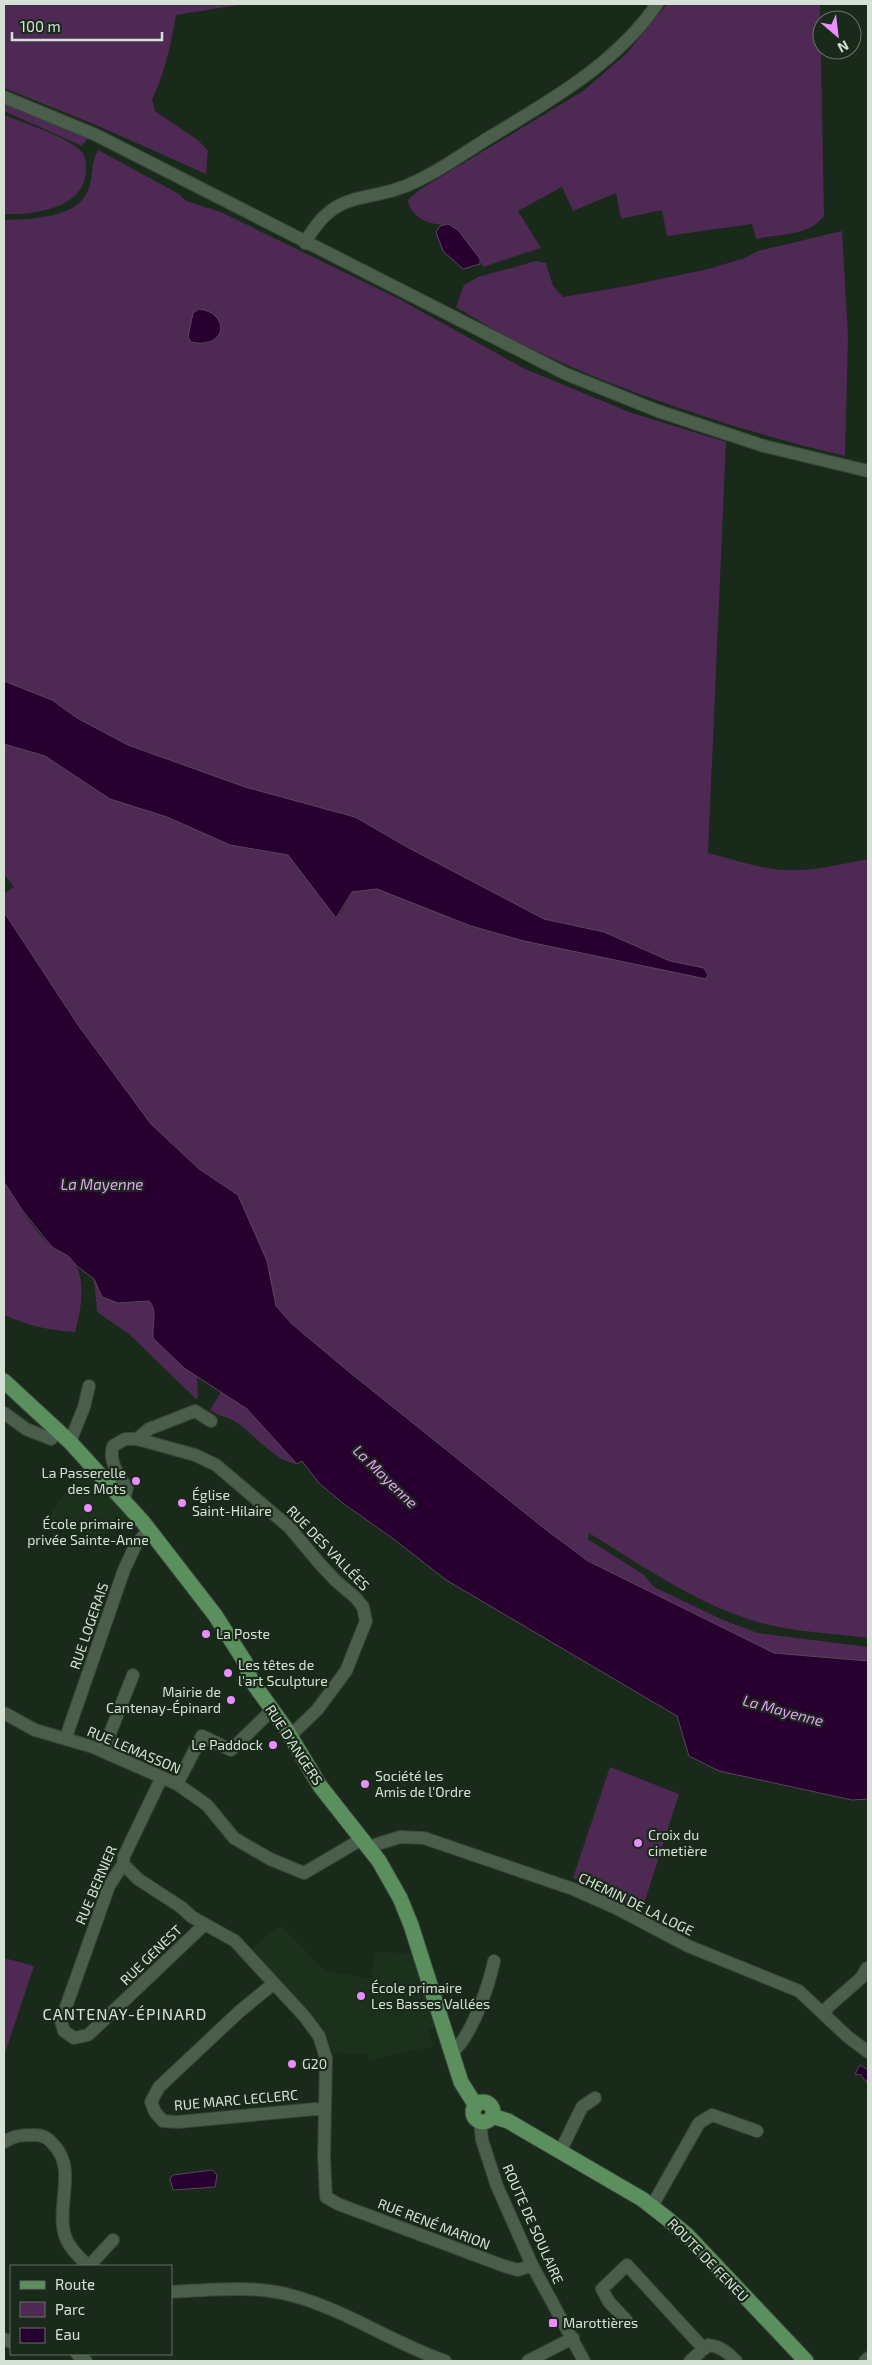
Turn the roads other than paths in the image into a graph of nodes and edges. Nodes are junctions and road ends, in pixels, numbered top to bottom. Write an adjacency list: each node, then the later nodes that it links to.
1 (658, 4): 3 (street)
2 (4, 97): 3 (street)
3 (306, 242): 4 (street)
4 (868, 471)
5 (4, 1381): 9 (main road, RUE D'ANGERS)
6 (89, 1386): 11 (street)
7 (4, 1413): 9 (street)
8 (211, 1421): 10 (street)
9 (58, 1431): 11 (main road, RUE D'ANGERS)
10 (137, 1439): 12 (street); 17 (street, RUE DES VALLÉES)
11 (70, 1442): 12 (main road, RUE D'ANGERS)
12 (124, 1499): 13 (main road, RUE D'ANGERS)
13 (149, 1530): 15 (main road, RUE D'ANGERS); 18 (street, RUE LOGERAIS)
14 (133, 1675): 19 (street)
15 (272, 1710): 17 (main road, RUE D'ANGERS); 21 (street)
16 (4, 1713): 18 (street, RUE LEMASSON)
17 (290, 1736): 22 (main road, RUE D'ANGERS)
18 (66, 1738): 19 (street, RUE LEMASSON)
19 (103, 1751): 20 (street, RUE LEMASSON)
20 (162, 1777): 21 (street, RUE LEMASSON); 23 (street, RUE BERNIER)
21 (177, 1784): 22 (street, RUE LEMASSON)
22 (365, 1843): 28 (street, CHEMIN DE LA LOGE); 31 (main road, RUE D'ANGERS)
23 (124, 1864): 24 (street); 29 (street, RUE BERNIER)
24 (205, 1924): 27 (street); 29 (street, RUE GENEST)
25 (494, 1960): 31 (street)
26 (867, 1968): 28 (street)
27 (274, 1984): 34 (street); 34 (street, RUE MARC LECLERC)
28 (825, 2013): 30 (street, CHEMIN DE LA LOGE)
29 (69, 2035)
30 (868, 2052)
31 (451, 2053): 33 (main road, RUE D'ANGERS)
32 (595, 2098): 38 (street)
33 (476, 2106): 35 (main road, ROUTE DE FENEU)
34 (325, 2110): 43 (street, RUE RENÉ MARION)
35 (486, 2119): 38 (main road, ROUTE DE FENEU); 43 (street, ROUTE DE SOULAIRE)
36 (757, 2131): 39 (street)
37 (4, 2142): 41 (street)
38 (560, 2152): 39 (main road, ROUTE DE FENEU)
39 (652, 2206): 55 (main road, ROUTE DE FENEU)
40 (113, 2240): 42 (street)
41 (87, 2265)
42 (89, 2265)
43 (532, 2265): 46 (street, ROUTE DE SOULAIRE)
44 (172, 2292): 48 (street)
45 (627, 2321): 47 (street)
46 (573, 2338): 51 (street); 52 (street, ROUTE DE SOULAIRE)
47 (704, 2349): 53 (street); 54 (street)
48 (418, 2357): 50 (street)
49 (868, 2358): 56 (street)
50 (445, 2361)
51 (528, 2361)
52 (584, 2361)
53 (690, 2361)
54 (736, 2361)
55 (806, 2361)
56 (865, 2361)

